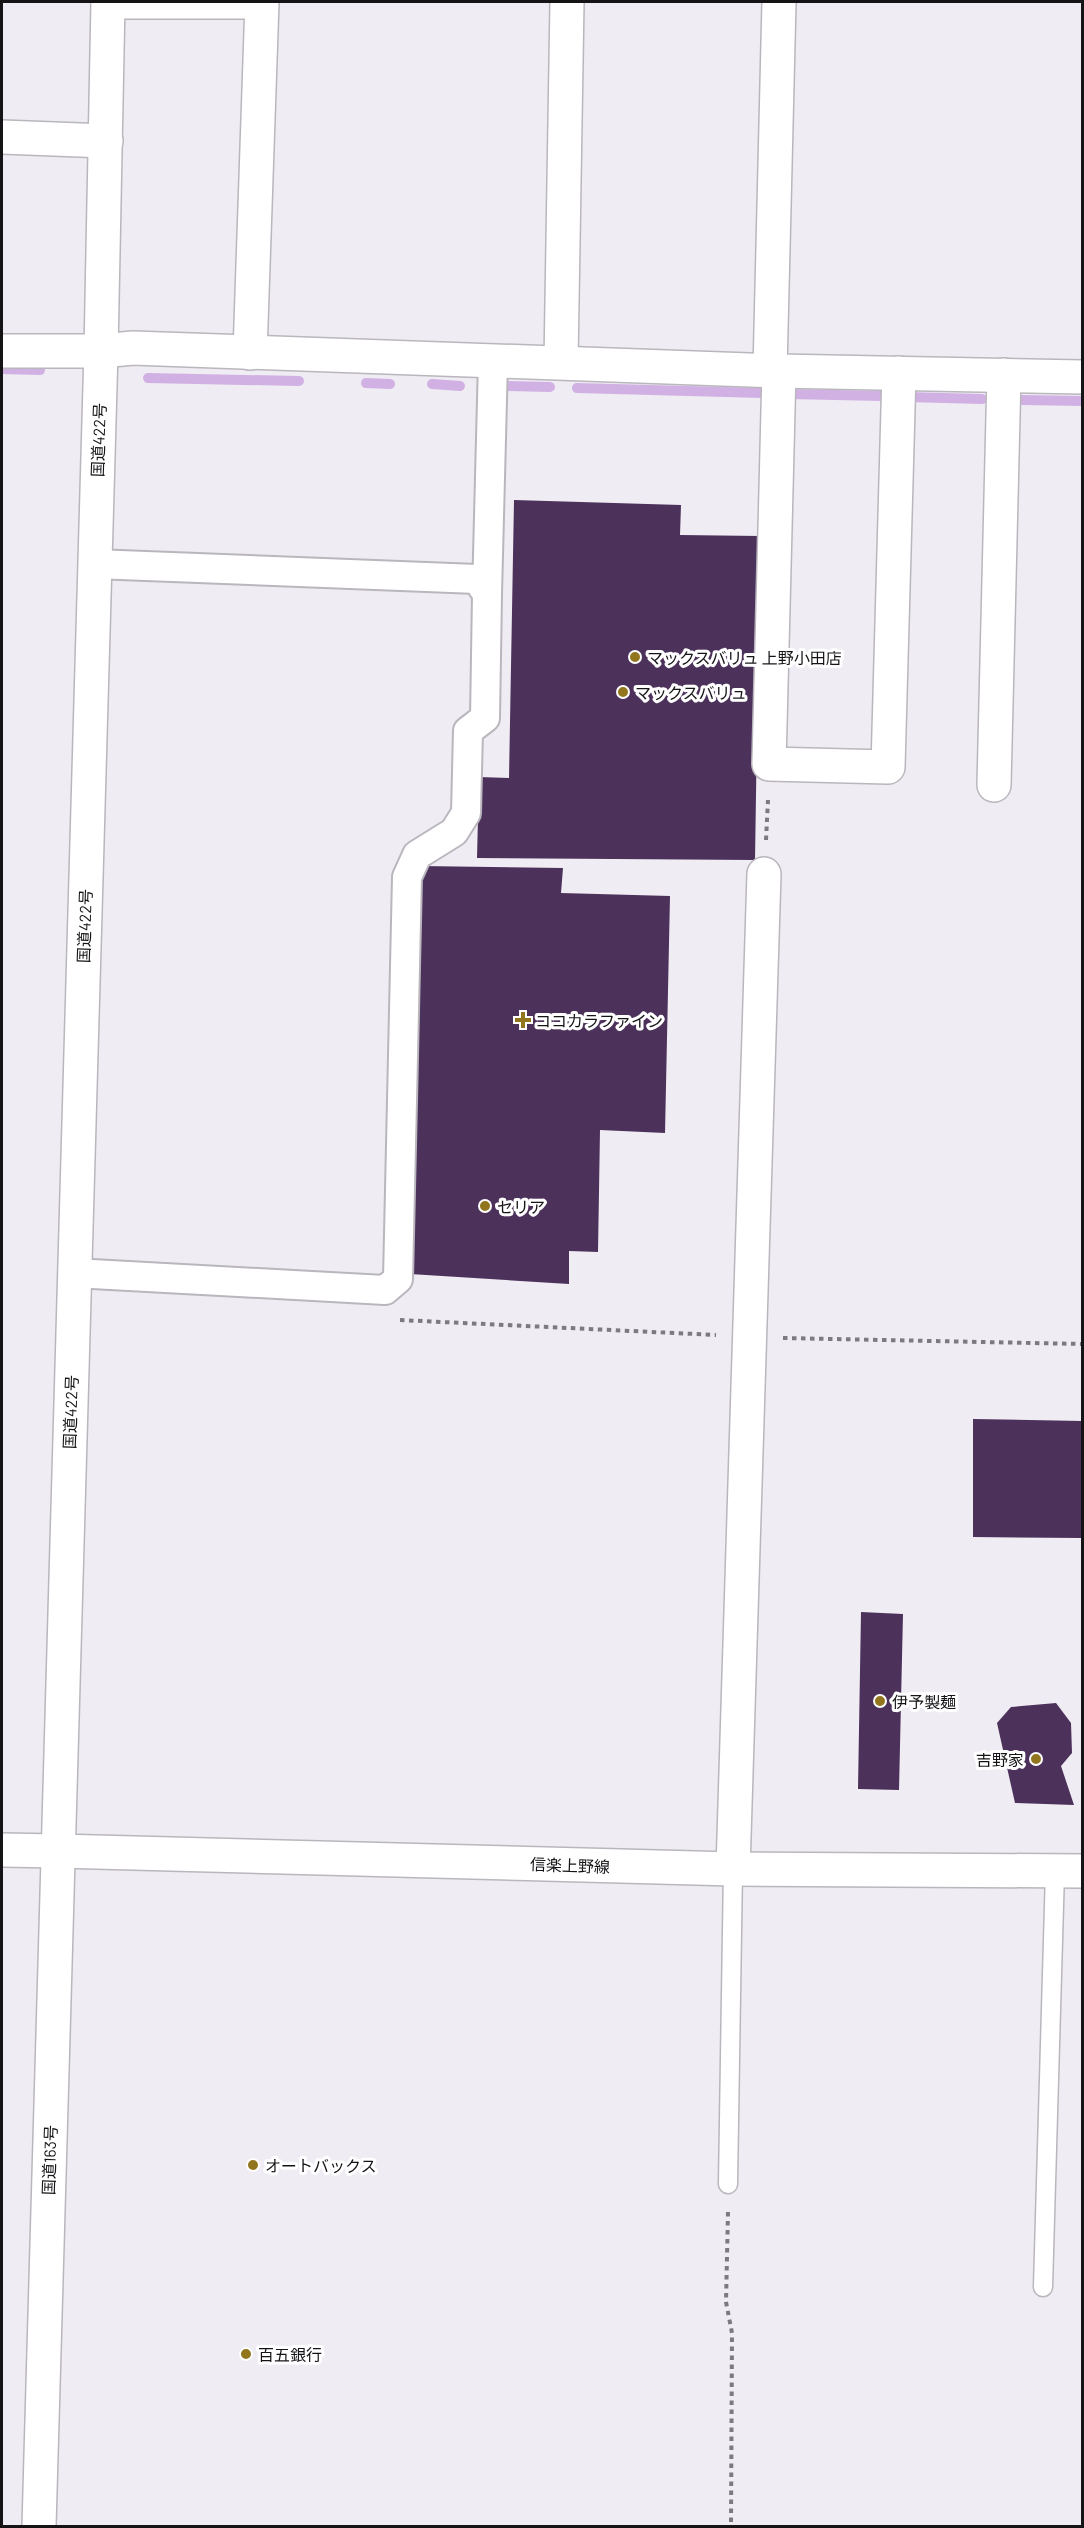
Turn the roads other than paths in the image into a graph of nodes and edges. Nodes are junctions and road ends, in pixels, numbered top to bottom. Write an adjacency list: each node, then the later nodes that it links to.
1 (108, 2): 5 (main road, 国道422号); 8 (main road)
2 (567, 2): 10 (main road)
3 (780, 2): 11 (main road)
4 (2, 137): 5 (main road)
5 (106, 141): 7 (main road, 国道422号)
6 (2, 351): 7 (main road)
7 (101, 351): 8 (main road); 15 (main road, 国道422号)
8 (250, 352): 9 (main road)
9 (493, 361): 10 (main road); 16 (street)
10 (561, 363): 11 (main road)
11 (774, 370): 12 (main road); 12 (main road)
12 (899, 373): 13 (main road)
13 (1004, 375): 14 (main road); 17 (main road)
14 (1083, 377)
15 (94, 564): 16 (street); 19 (main road, 国道422号)
16 (488, 594): 19 (street)
17 (994, 785)
18 (764, 874): 22 (main road)
19 (74, 1273): 21 (main road, 国道422号)
20 (2, 1850): 21 (main road)
21 (58, 1851): 22 (main road, 信楽上野線); 26 (main road, 国道163号)
22 (733, 1869): 23 (main road, 信楽上野線); 24 (lane)
23 (1069, 1871): 25 (lane)
24 (728, 2184)
25 (1043, 2287)
26 (39, 2526)

